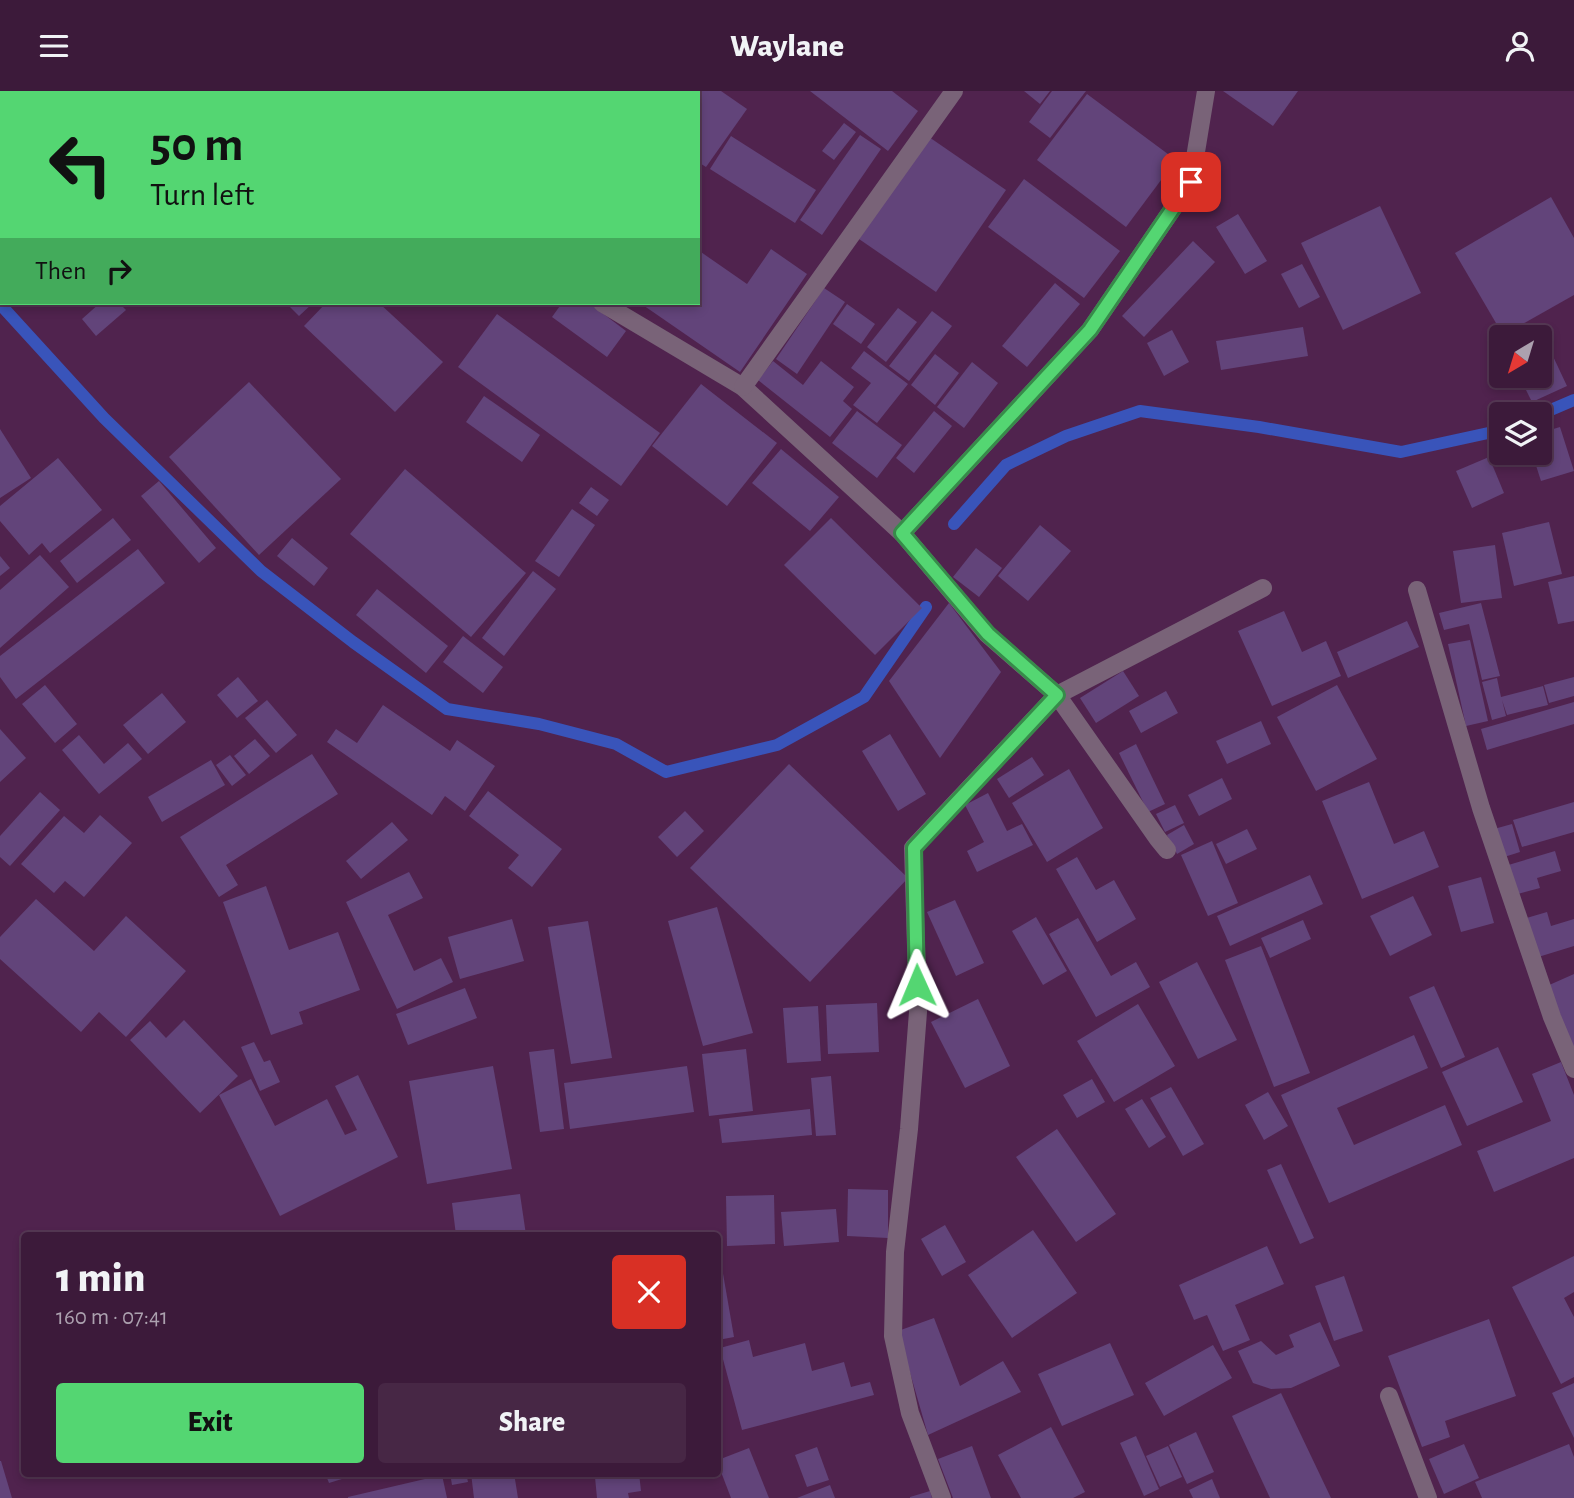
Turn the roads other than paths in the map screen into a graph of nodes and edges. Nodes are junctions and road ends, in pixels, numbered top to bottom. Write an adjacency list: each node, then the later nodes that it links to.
1 (954, 91): 4 (street)
2 (1206, 91): 5 (street)
3 (605, 305): 4 (street)
4 (743, 387): 5 (street)
5 (902, 533): 8 (street)
6 (1263, 588): 8 (street)
7 (1417, 590): 10 (street)
8 (1057, 695): 9 (street); 12 (street)
9 (1167, 850)
10 (1574, 1069)
11 (1390, 1396): 13 (street)
12 (942, 1498)
13 (1427, 1498)

